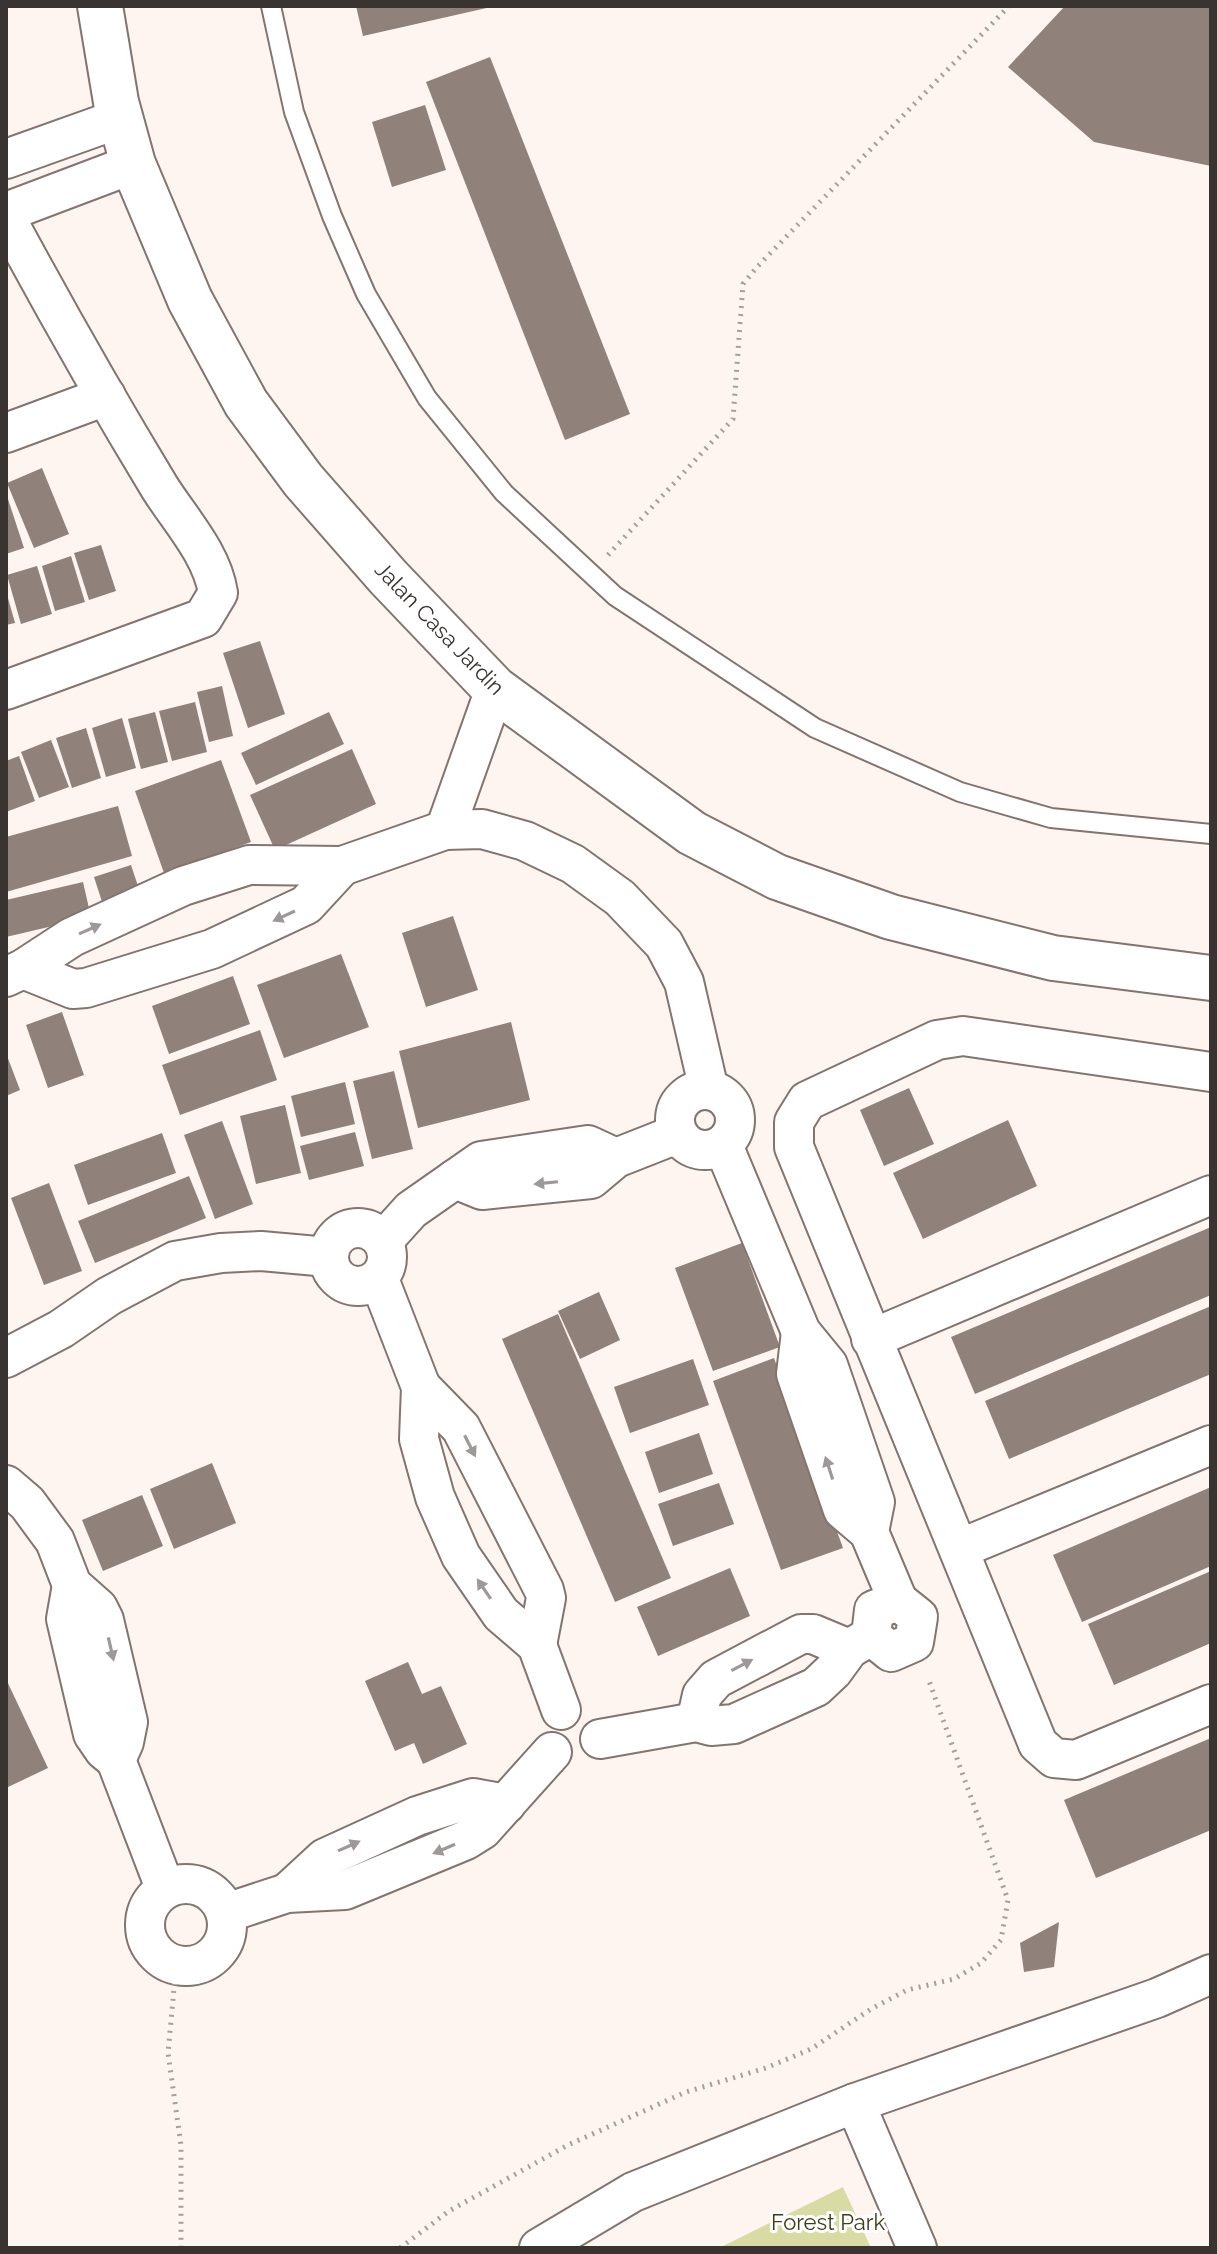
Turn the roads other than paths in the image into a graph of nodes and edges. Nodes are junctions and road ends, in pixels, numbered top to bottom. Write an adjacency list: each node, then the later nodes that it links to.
1 (100, 6): 3 (street, Jalan Casa Jardin)
2 (271, 6): 13 (lane)
3 (121, 118): 4 (street); 5 (street, Jalan Casa Jardin)
4 (6, 159)
5 (133, 164): 6 (street); 10 (street, Jalan Casa Jardin)
6 (6, 212)
7 (6, 218): 8 (street)
8 (106, 396): 9 (street); 11 (street)
9 (6, 433)
10 (495, 689): 12 (street); 16 (street, Jalan Casa Jardin)
11 (6, 690)
12 (445, 830): 14 (street); 18 (street)
13 (1211, 834)
14 (342, 866): 15 (street, one-way to 14); 15 (street, one-way to 15)
15 (15, 973)
16 (1211, 978)
17 (1211, 1072): 25 (street)
18 (709, 1090): 19 (street); 20 (street)
19 (677, 1134): 20 (street); 22 (street)
20 (723, 1145): 31 (street)
21 (1211, 1195): 25 (street)
22 (383, 1241): 23 (street); 24 (street)
23 (328, 1257): 24 (street); 26 (street)
24 (379, 1279): 27 (street)
25 (871, 1339): 30 (street)
26 (6, 1358)
27 (421, 1387): 33 (street, one-way to 27); 33 (street, one-way to 33)
28 (1211, 1445): 30 (street)
29 (6, 1485): 39 (street)
30 (959, 1549): 34 (street)
31 (898, 1601): 32 (street); 32 (street)
32 (860, 1642): 36 (street); 36 (street, one-way to 32)
33 (537, 1645): 35 (street)
34 (1211, 1704)
35 (561, 1710): 37 (street); 38 (street)
36 (696, 1722): 37 (street)
37 (600, 1739): 38 (street)
38 (552, 1752): 40 (street)
39 (165, 1888): 40 (street); 40 (street)
40 (226, 1913)
41 (1211, 1974): 42 (street)
42 (855, 2103): 43 (street); 44 (street)
43 (539, 2248)
44 (917, 2248)

